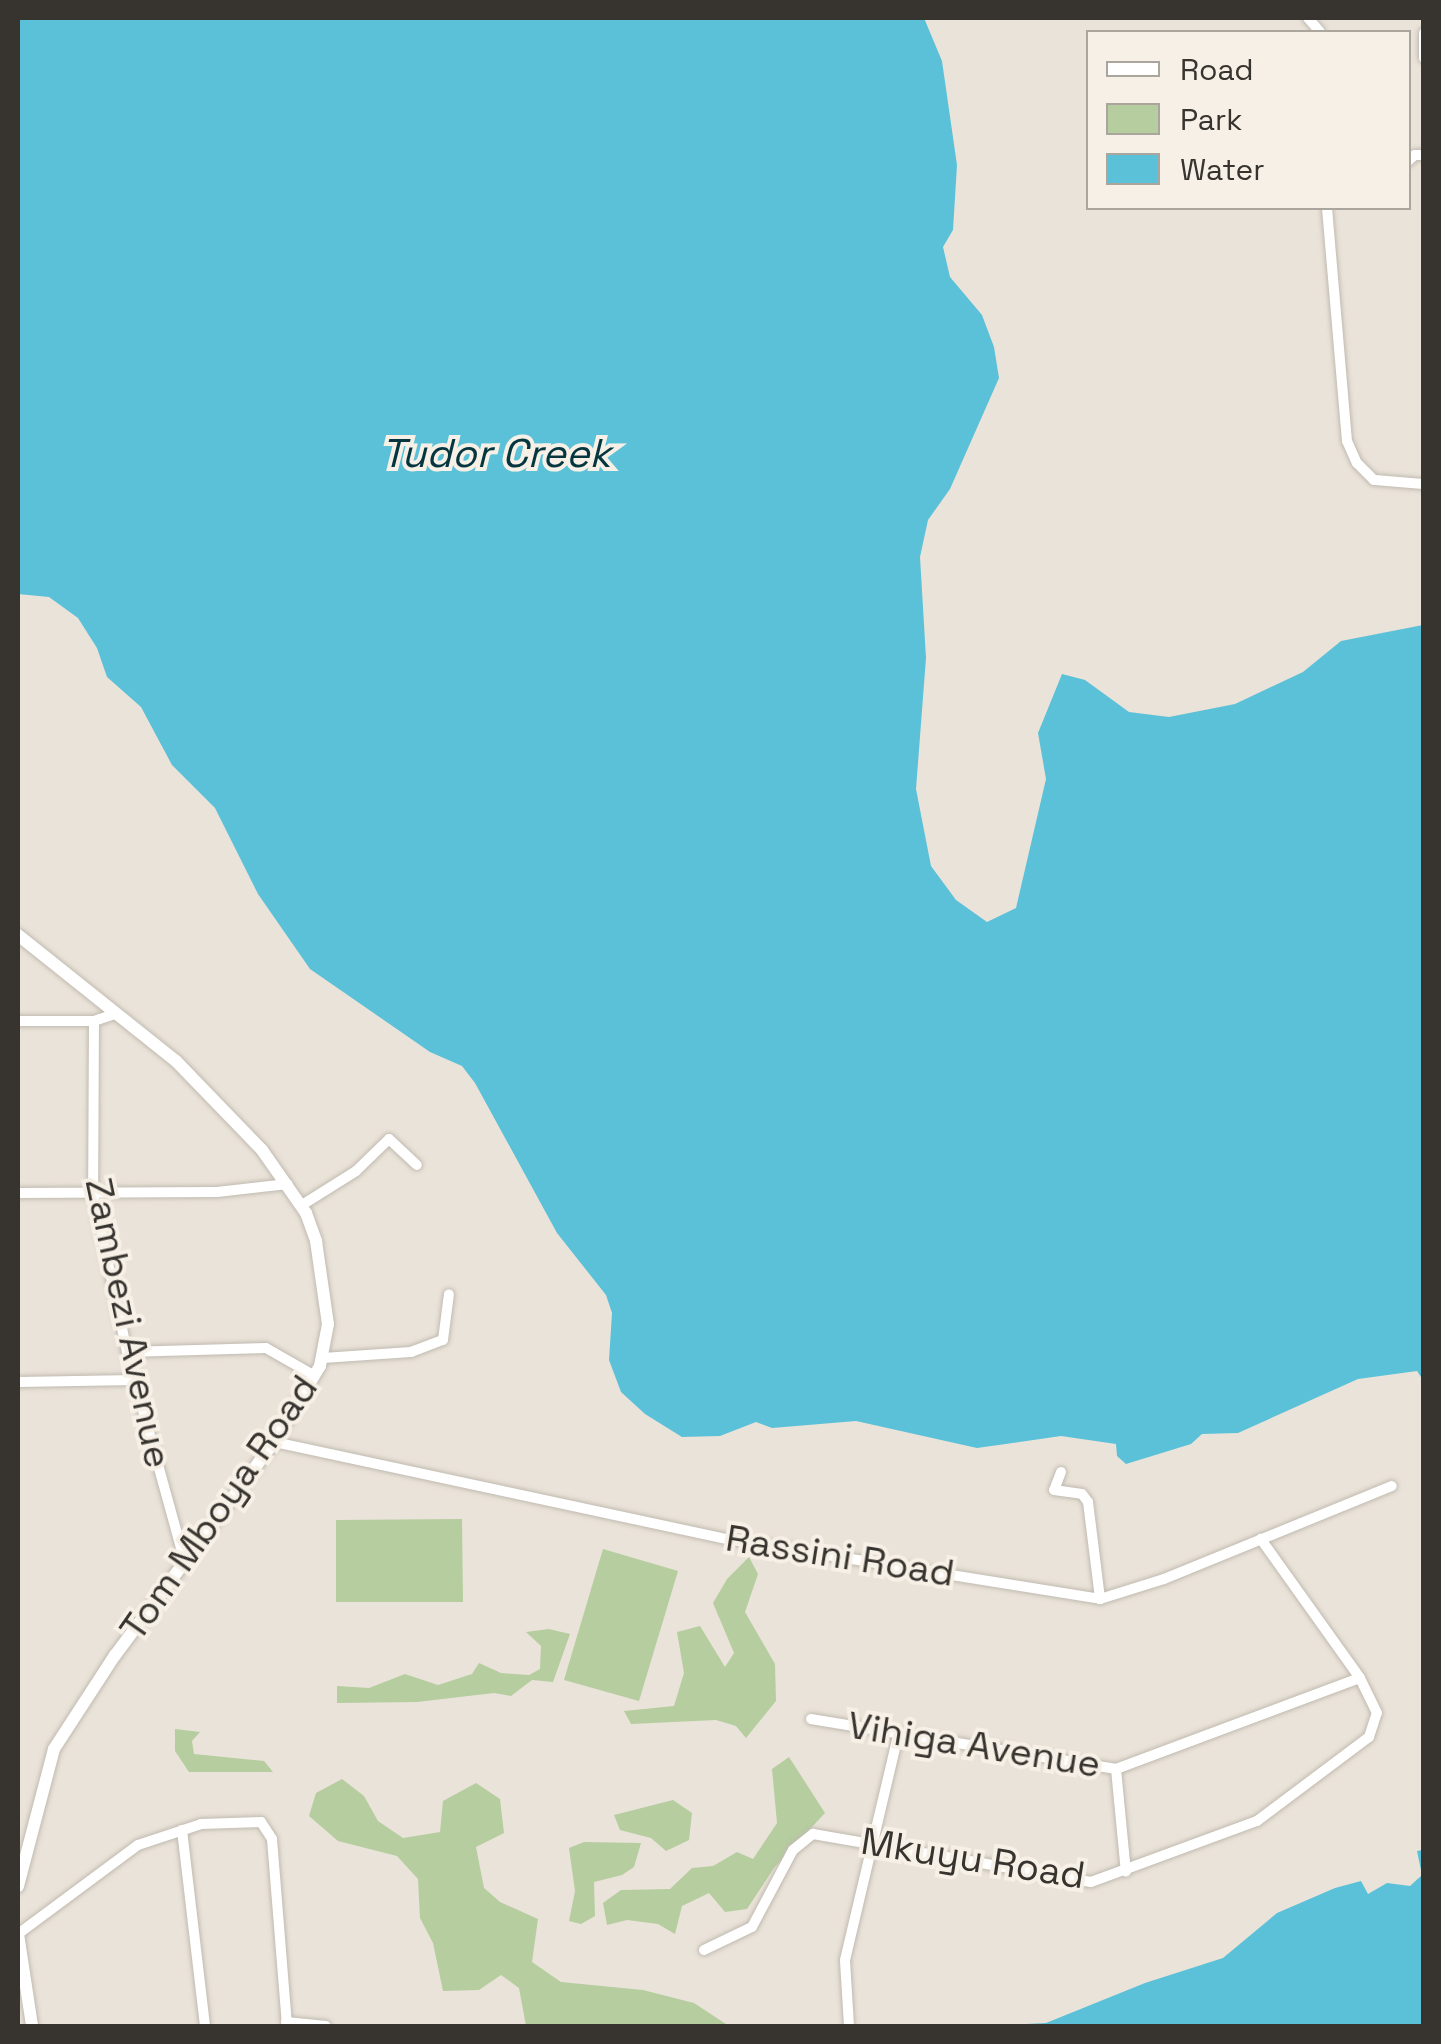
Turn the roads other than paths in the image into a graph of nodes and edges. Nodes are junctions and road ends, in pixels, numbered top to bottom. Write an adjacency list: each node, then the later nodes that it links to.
1 (1424, 33): 2 (street)
2 (1424, 58)
3 (1327, 210): 4 (street)
4 (1424, 484)
5 (18, 936): 6 (main road, Tom Mboya Road)
6 (114, 1014): 8 (street); 10 (main road, Tom Mboya Road)
7 (18, 1021): 8 (street)
8 (94, 1021): 12 (street, Zambezi Avenue)
9 (417, 1166): 13 (street)
10 (289, 1184): 12 (street); 13 (main road, Tom Mboya Road)
11 (18, 1192): 12 (street)
12 (93, 1193): 15 (street, Zambezi Avenue)
13 (302, 1205): 16 (main road, Tom Mboya Road)
14 (448, 1294): 16 (street)
15 (126, 1352): 17 (street); 18 (street, Zambezi Avenue)
16 (323, 1358): 17 (main road, Tom Mboya Road)
17 (316, 1376): 20 (main road, Tom Mboya Road)
18 (134, 1380): 19 (street); 24 (street, Zambezi Avenue)
19 (18, 1382)
20 (274, 1442): 24 (main road, Tom Mboya Road); 25 (street, Rassini Road)
21 (1062, 1472): 25 (street)
22 (1392, 1486): 23 (street, Rassini Road)
23 (1261, 1539): 25 (street, Rassini Road); 26 (street)
24 (185, 1562): 31 (main road, Tom Mboya Road)
25 (1100, 1599)
26 (1360, 1678): 29 (street, Vihiga Avenue); 33 (street, Mkuyu Road)
27 (811, 1719): 28 (street, Vihiga Avenue)
28 (898, 1735): 29 (street, Vihiga Avenue); 32 (street)
29 (1116, 1769): 33 (street)
30 (182, 1830): 35 (street); 37 (street); 39 (street)
31 (22, 1840): 34 (main road, Tom Mboya Road)
32 (874, 1842): 33 (street, Mkuyu Road); 36 (street, Mkuyu Road); 41 (street)
33 (1126, 1872)
34 (18, 1886)
35 (18, 1934): 38 (main road)
36 (704, 1950)
37 (286, 2024): 40 (street)
38 (32, 2026)
39 (205, 2026)
40 (326, 2026)
41 (849, 2026)

